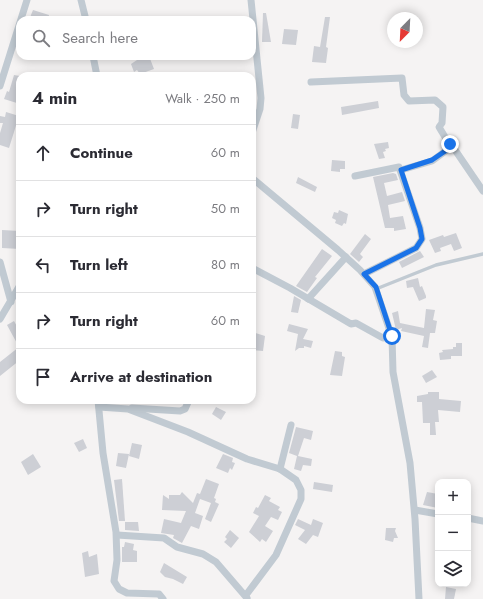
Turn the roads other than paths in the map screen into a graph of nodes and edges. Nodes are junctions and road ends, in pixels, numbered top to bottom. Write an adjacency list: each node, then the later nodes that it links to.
1 (27, 0): 4 (street)
2 (81, 0): 5 (street)
3 (250, 0): 6 (street)
4 (22, 16)
5 (85, 16)
6 (252, 16)
7 (16, 35): 12 (street)
8 (256, 53): 13 (street)
9 (94, 60): 10 (street)
10 (96, 72)
11 (311, 82): 14 (street)
12 (0, 86)
13 (256, 121)
14 (450, 144): 15 (street); 18 (street)
15 (401, 170): 16 (street); 23 (street)
16 (355, 176)
17 (256, 181): 20 (street)
18 (483, 191)
19 (483, 254): 24 (lane)
20 (346, 257): 23 (street); 26 (street)
21 (0, 262): 27 (street)
22 (256, 270): 26 (street)
23 (364, 274): 24 (street)
24 (376, 289): 29 (street)
25 (16, 293): 27 (street)
26 (308, 299): 29 (street)
27 (11, 302): 28 (street)
28 (0, 319)
29 (392, 336): 35 (street)
30 (98, 404): 32 (street); 39 (street)
31 (187, 404): 32 (street)
32 (128, 409): 34 (street)
33 (291, 425): 34 (street)
34 (280, 468): 40 (street)
35 (414, 510): 36 (street); 42 (street)
36 (435, 514)
37 (471, 519): 38 (street)
38 (483, 521)
39 (116, 536): 40 (street); 41 (street)
40 (247, 597)
41 (164, 599)
42 (419, 599)

